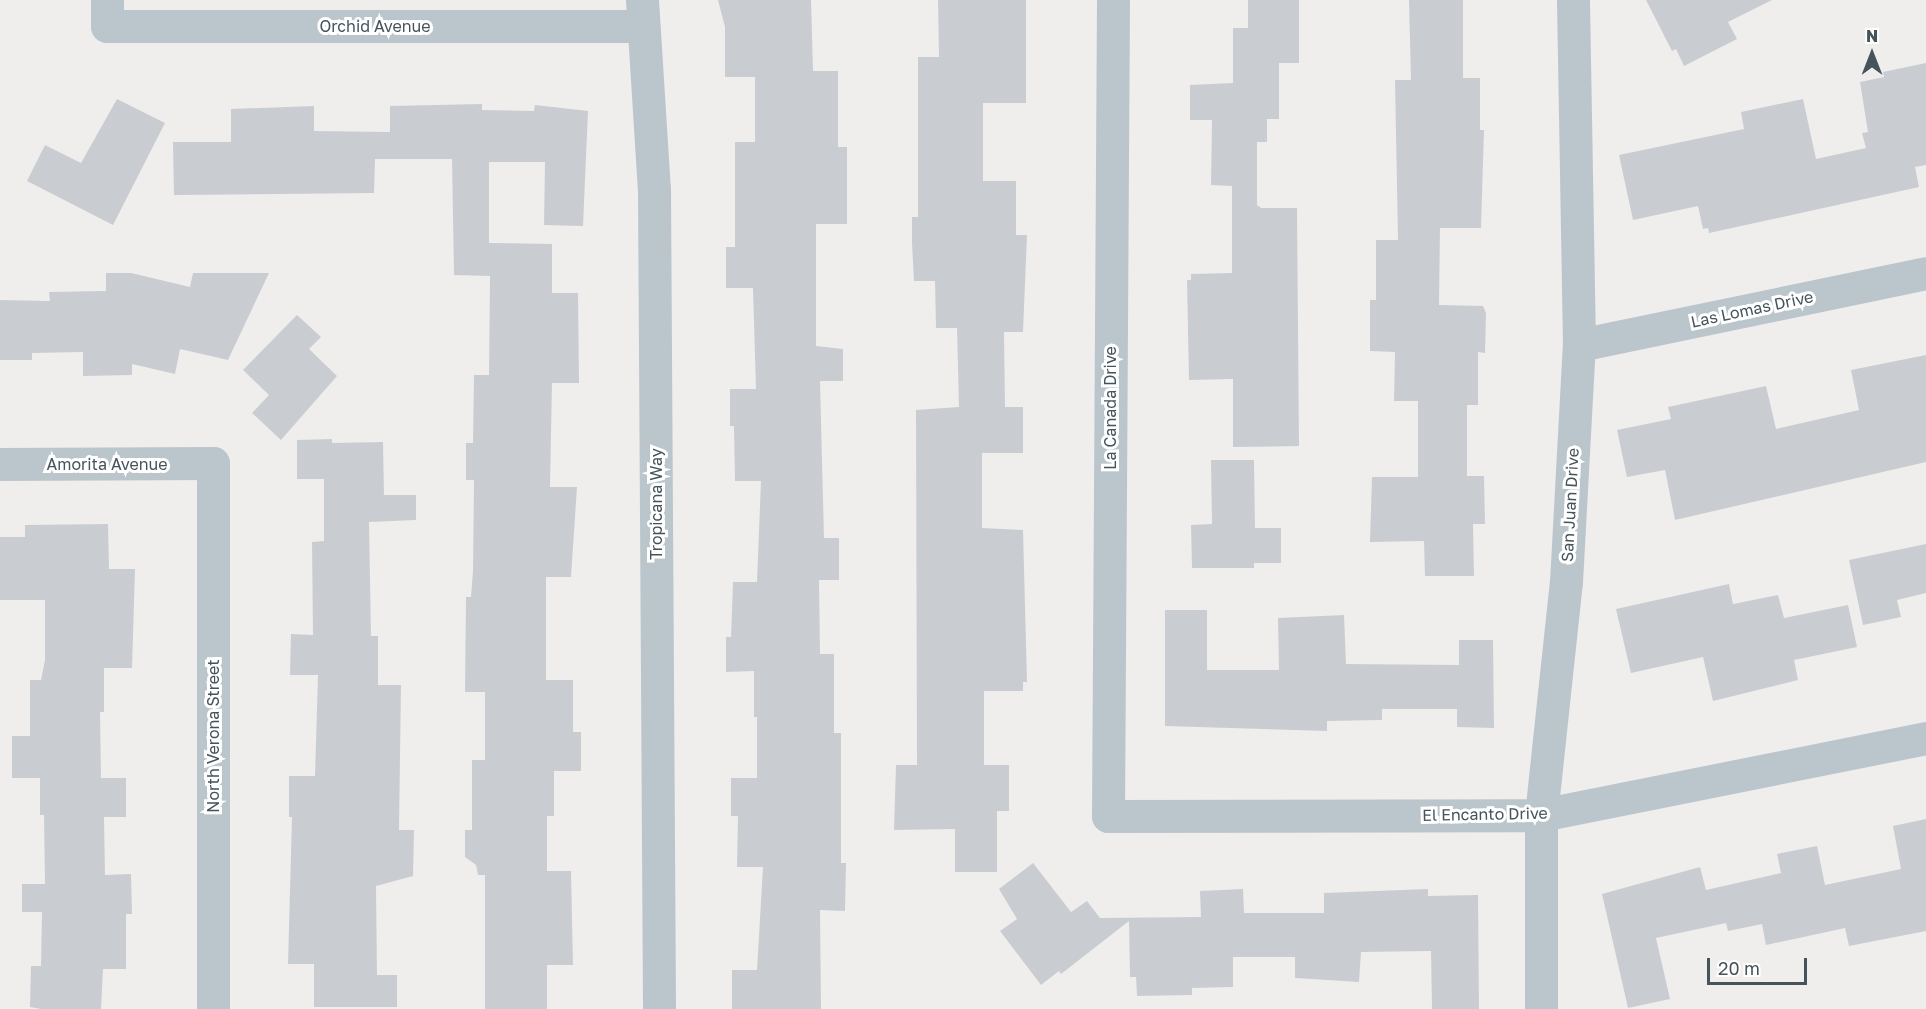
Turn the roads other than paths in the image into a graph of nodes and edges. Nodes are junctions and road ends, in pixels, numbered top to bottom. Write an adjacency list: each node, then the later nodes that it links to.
1 (1113, 0): 11 (street, La Canada Drive)
2 (1573, 0): 6 (street, San Juan Drive)
3 (107, 13): 4 (street, Orchid Avenue)
4 (642, 13): 13 (street, Tropicana Way)
5 (1926, 273): 6 (street, Las Lomas Drive)
6 (1579, 345): 10 (street, San Juan Drive)
7 (213, 463): 8 (street, Amorita Avenue); 12 (street, North Verona Street)
8 (0, 464)
9 (1926, 738): 10 (street, El Encanto Drive)
10 (1541, 815): 11 (street, El Encanto Drive); 14 (street, San Juan Drive)
11 (1108, 816)
12 (213, 1009)
13 (659, 1009)
14 (1541, 1009)

